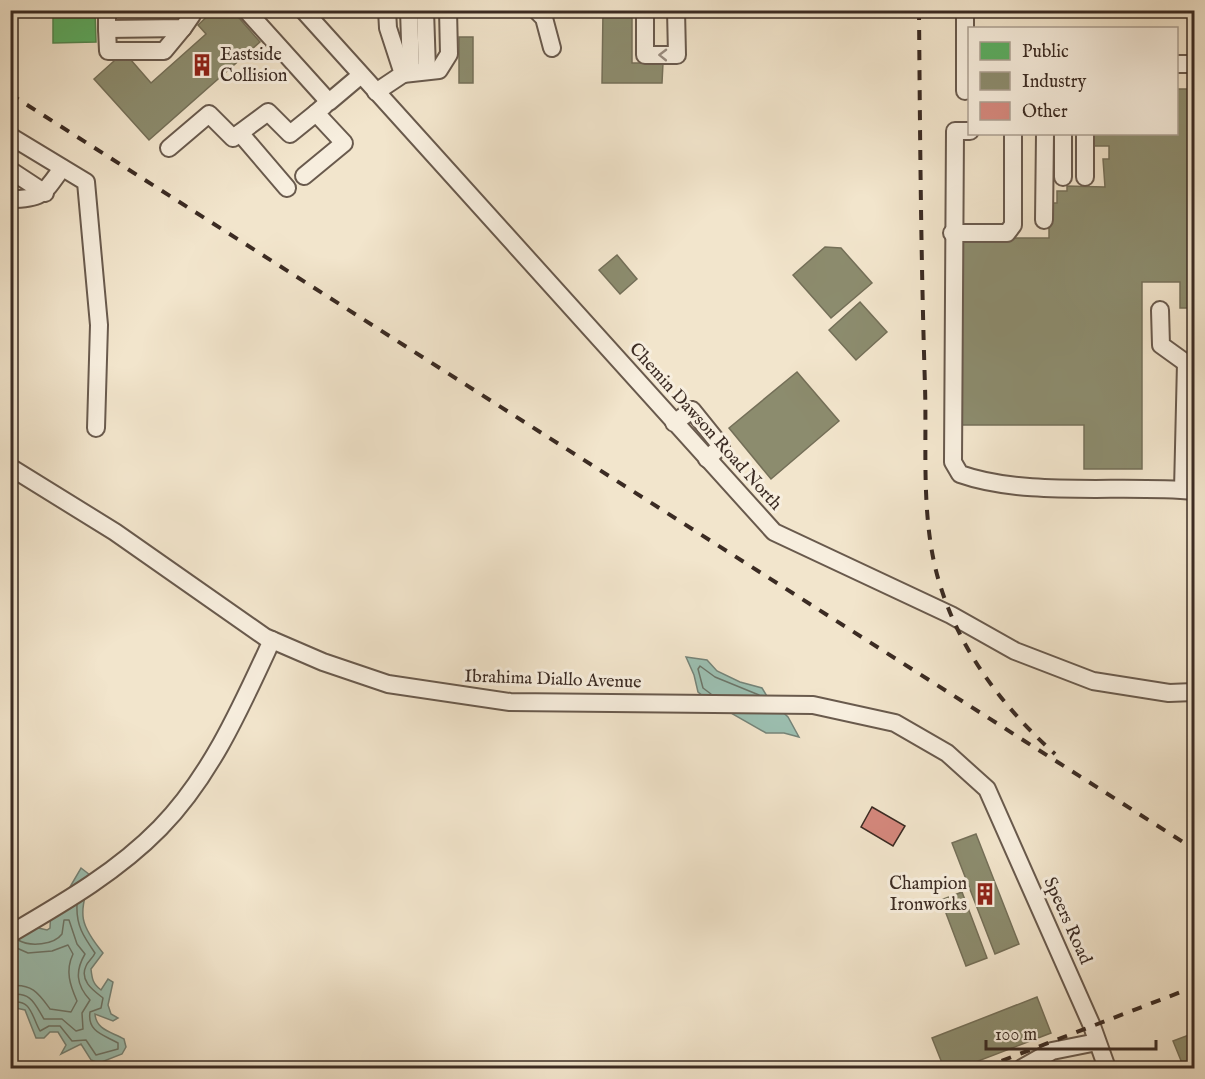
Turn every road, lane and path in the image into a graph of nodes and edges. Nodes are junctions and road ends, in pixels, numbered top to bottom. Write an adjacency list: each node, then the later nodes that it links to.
1 (107, 10): 15 (street)
2 (192, 10): 14 (street)
3 (246, 10): 23 (street)
4 (387, 10): 19 (street)
5 (409, 10): 19 (street)
6 (425, 10): 19 (street)
7 (437, 10): 19 (street)
8 (448, 10): 19 (street)
9 (536, 10): 16 (street)
10 (645, 10): 11 (street, one-way to 10)
11 (676, 10)
12 (965, 10): 22 (street)
13 (304, 11): 20 (street, Chemin Dawson Road North)
14 (183, 28): 15 (street); 15 (street)
15 (107, 29)
16 (552, 48)
17 (1178, 64): 18 (street)
18 (1194, 64)
19 (420, 71): 21 (street)
20 (361, 75): 21 (street, Chemin Dawson Road North); 23 (street)
21 (376, 92): 49 (street, Chemin Dawson Road North)
22 (965, 92)
23 (329, 102): 24 (street)
24 (316, 114): 26 (street); 35 (street)
25 (968, 131): 42 (street)
26 (240, 133): 32 (street); 38 (street)
27 (1013, 135): 42 (street)
28 (1045, 135): 41 (street)
29 (1063, 135): 36 (street)
30 (1085, 135): 37 (street)
31 (10, 136): 33 (street)
32 (169, 148)
33 (62, 168): 39 (street); 45 (street)
34 (10, 170): 39 (street)
35 (304, 176)
36 (1063, 177)
37 (1085, 177)
38 (287, 188)
39 (45, 193): 40 (street)
40 (10, 199)
41 (1044, 219)
42 (952, 232): 47 (street)
43 (1160, 310): 44 (street)
44 (1190, 363): 47 (street)
45 (96, 428)
46 (10, 467): 48 (street, Ibrahima Diallo Avenue)
47 (1189, 490)
48 (272, 640): 50 (street, Ibrahima Diallo Avenue); 51 (street)
49 (1194, 692)
50 (987, 789): 52 (street, Speers Road)
51 (10, 933)
52 (1097, 1042): 53 (street); 54 (street, Speers Road)
53 (1022, 1068)
54 (1107, 1068)

